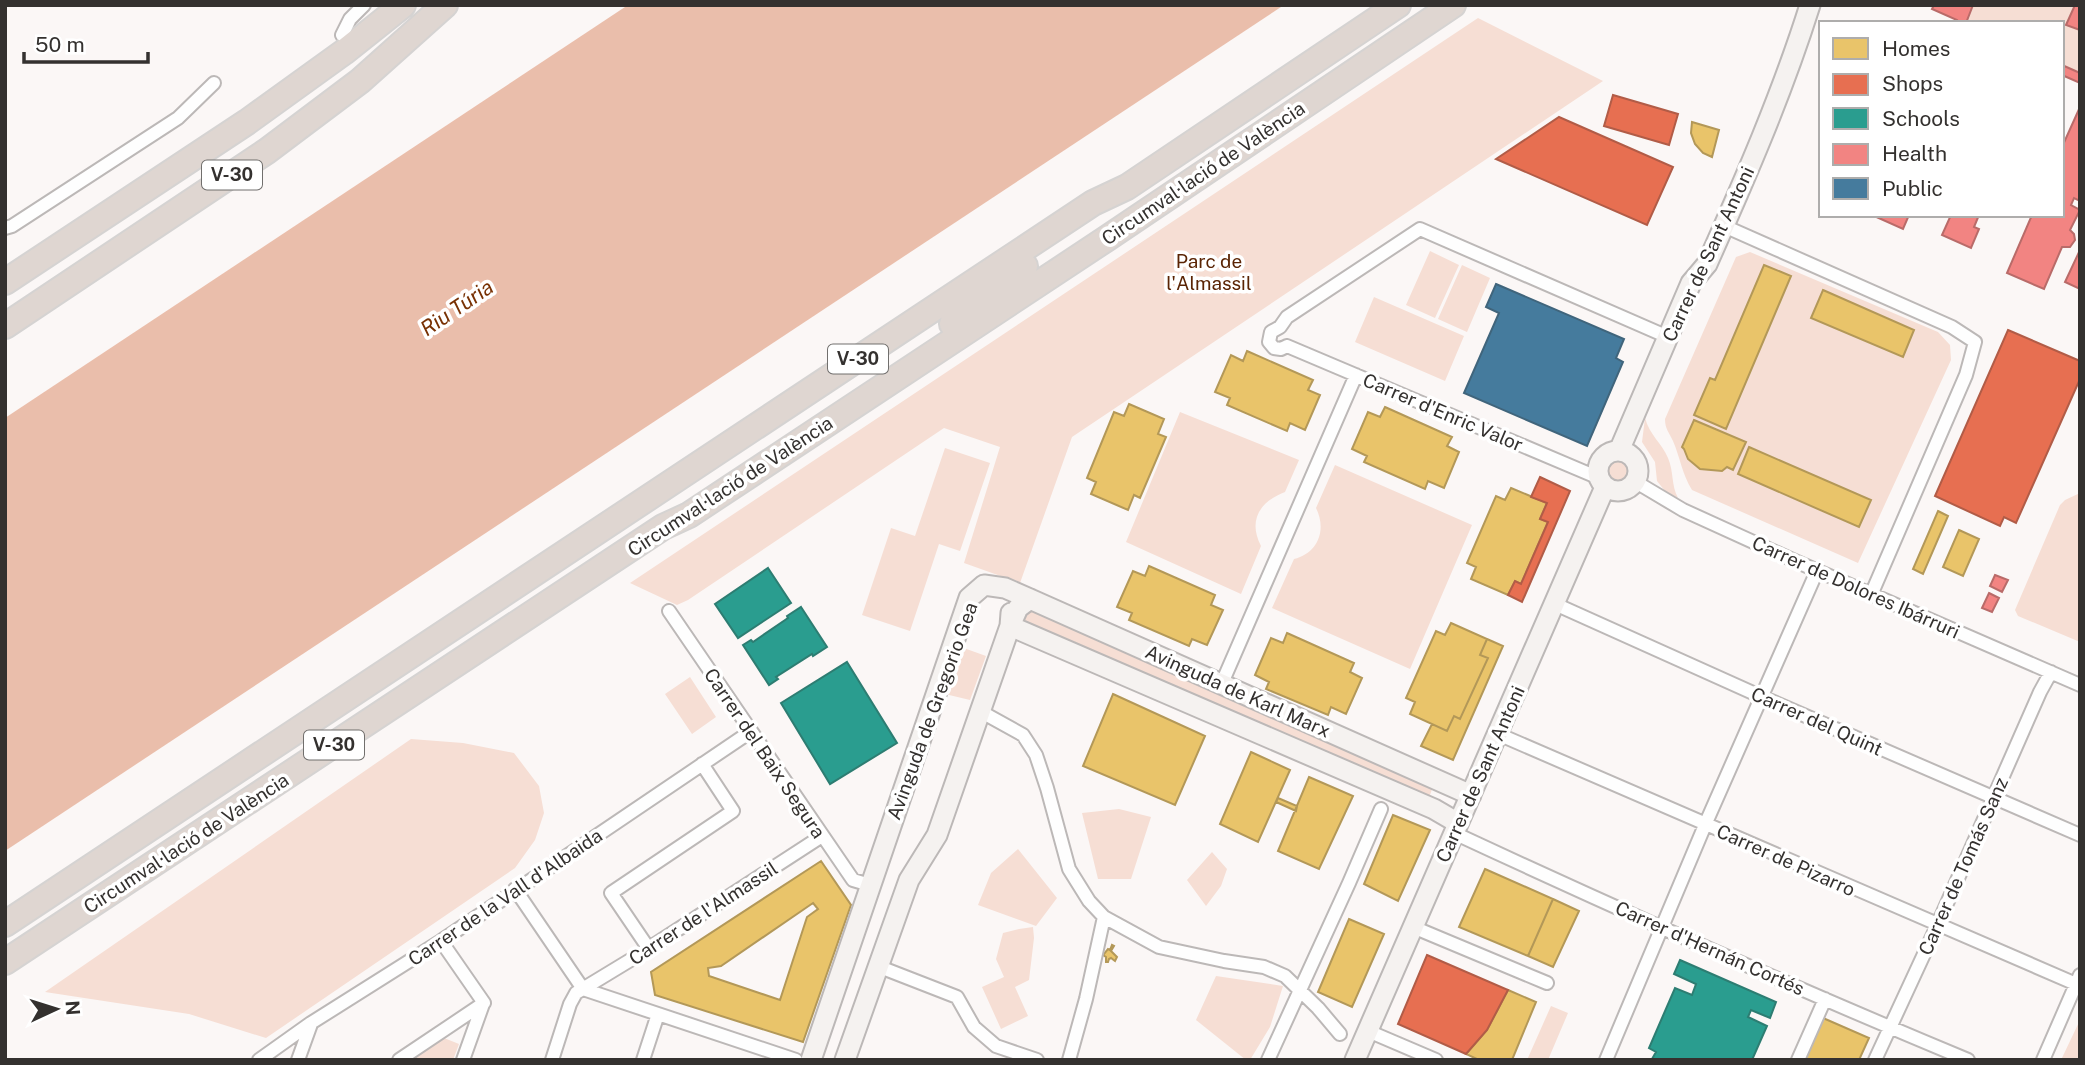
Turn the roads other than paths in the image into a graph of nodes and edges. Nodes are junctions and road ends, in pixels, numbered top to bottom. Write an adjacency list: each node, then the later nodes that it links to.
1 (364, 5): 8 (street)
2 (403, 5): 14 (highway, V-30)
3 (445, 5): 15 (highway, V-30)
4 (1398, 5): 11 (highway, Circumval·lació de València / V-30)
5 (1452, 5): 21 (highway, Circumval·lació de València / V-30)
6 (1799, 5): 9 (street, Carrer de Sant Antoni)
7 (1810, 5): 9 (street, Carrer de Sant Antoni)
8 (342, 35)
9 (1794, 56): 12 (street, Carrer de Sant Antoni)
10 (214, 83): 13 (street)
11 (1127, 187): 21 (highway); 47 (highway, Circumval·lació de València / V-30)
12 (1724, 226): 16 (street, Carrer de Sant Antoni); 24 (street)
13 (5, 228)
14 (5, 282)
15 (5, 326)
16 (1668, 337): 17 (street, Carrer d'Enric Valor); 18 (street, Carrer de Sant Antoni)
17 (1356, 375): 20 (street, Carrer d'Enric Valor); 30 (street)
18 (1619, 450): 19 (street); 20 (street)
19 (1636, 482): 20 (street); 22 (street, Carrer de Dolores Ibárruri)
20 (1602, 483): 26 (street, Carrer de Sant Antoni)
21 (663, 527): 53 (highway, Circumval·lació de València / V-30)
22 (1817, 571): 24 (street, Carrer de Dolores Ibárruri); 32 (street)
23 (1005, 588): 25 (street, Avinguda de Karl Marx); 28 (street, Avinguda de Gregorio Gea); 44 (street, Avinguda de Gregorio Gea)
24 (1871, 595): 29 (street, Carrer de Dolores Ibárruri)
25 (1030, 599): 28 (street); 30 (street, Avinguda de Karl Marx)
26 (1555, 604): 32 (street, Carrer del Quint); 35 (street, Carrer de Sant Antoni)
27 (669, 611): 34 (street, Carrer del Baix Segura)
28 (1010, 626): 41 (street, Avinguda de Karl Marx); 74 (street, Avinguda de Gregorio Gea)
29 (2051, 672): 31 (street, Carrer de Dolores Ibárruri); 38 (street, Carrer de Tomás Sanz)
30 (1222, 683): 37 (street, Avinguda de Karl Marx)
31 (2080, 685)
32 (1762, 697): 38 (street, Carrer del Quint); 40 (street)
33 (987, 715): 46 (street)
34 (750, 732): 36 (street, Carrer de la Vall d'Albaida); 43 (street, Carrer del Baix Segura)
35 (1498, 734): 37 (street, Carrer de Sant Antoni); 40 (street, Carrer de Pizarro)
36 (702, 764): 45 (street, Carrer de la Vall d'Albaida); 52 (street)
37 (1471, 795): 41 (street, Carrer de Sant Antoni)
38 (1994, 798): 42 (street, Carrer del Quint); 49 (street, Carrer de Tomás Sanz)
39 (1381, 809): 58 (street)
40 (1705, 825): 48 (street); 49 (street, Carrer de Pizarro)
41 (1456, 828): 48 (street, Carrer d'Hernán Cortés); 50 (street, Carrer de Sant Antoni)
42 (2080, 835)
43 (822, 836): 44 (street, Carrer del Baix Segura); 52 (street, Carrer de l'Almassil)
44 (870, 885): 73 (street, Avinguda de Gregorio Gea)
45 (515, 889): 51 (street, Carrer de la Vall d'Albaida); 57 (street)
46 (1104, 917): 58 (street); 76 (street)
47 (5, 924)
48 (1662, 926): 59 (street, Carrer d'Hernán Cortés); 80 (street)
49 (1937, 926): 55 (street, Carrer de Pizarro); 63 (street, Carrer de Tomás Sanz)
50 (1413, 927): 56 (street); 64 (street, Carrer de Sant Antoni)
51 (441, 941): 60 (street); 62 (street, Carrer de la Vall d'Albaida)
52 (649, 949): 57 (street, Carrer de l'Almassil)
53 (5, 962)
54 (885, 969): 75 (street)
55 (2078, 980): 84 (street)
56 (1547, 983)
57 (583, 989): 61 (street); 70 (street)
58 (1301, 989): 65 (street); 77 (street)
59 (1825, 999): 63 (street, Carrer d'Hernán Cortés); 81 (street)
60 (484, 1003): 68 (street); 69 (street)
61 (658, 1014): 71 (street); 72 (street)
62 (311, 1023): 66 (street, Carrer de la Vall d'Albaida); 67 (street)
63 (1889, 1027): 82 (street, Carrer de Tomás Sanz); 83 (street, Carrer d'Hernán Cortés)
64 (1367, 1031): 78 (street, Carrer de Sant Antoni); 79 (street)
65 (1340, 1034)
66 (259, 1060)
67 (298, 1060)
68 (399, 1060)
69 (463, 1060)
70 (552, 1060)
71 (643, 1060)
72 (796, 1060)
73 (811, 1060)
74 (845, 1060)
75 (1037, 1060)
76 (1069, 1060)
77 (1268, 1060)
78 (1355, 1060)
79 (1436, 1060)
80 (1606, 1060)
81 (1798, 1060)
82 (1875, 1060)
83 (1968, 1060)
84 (2043, 1060)

